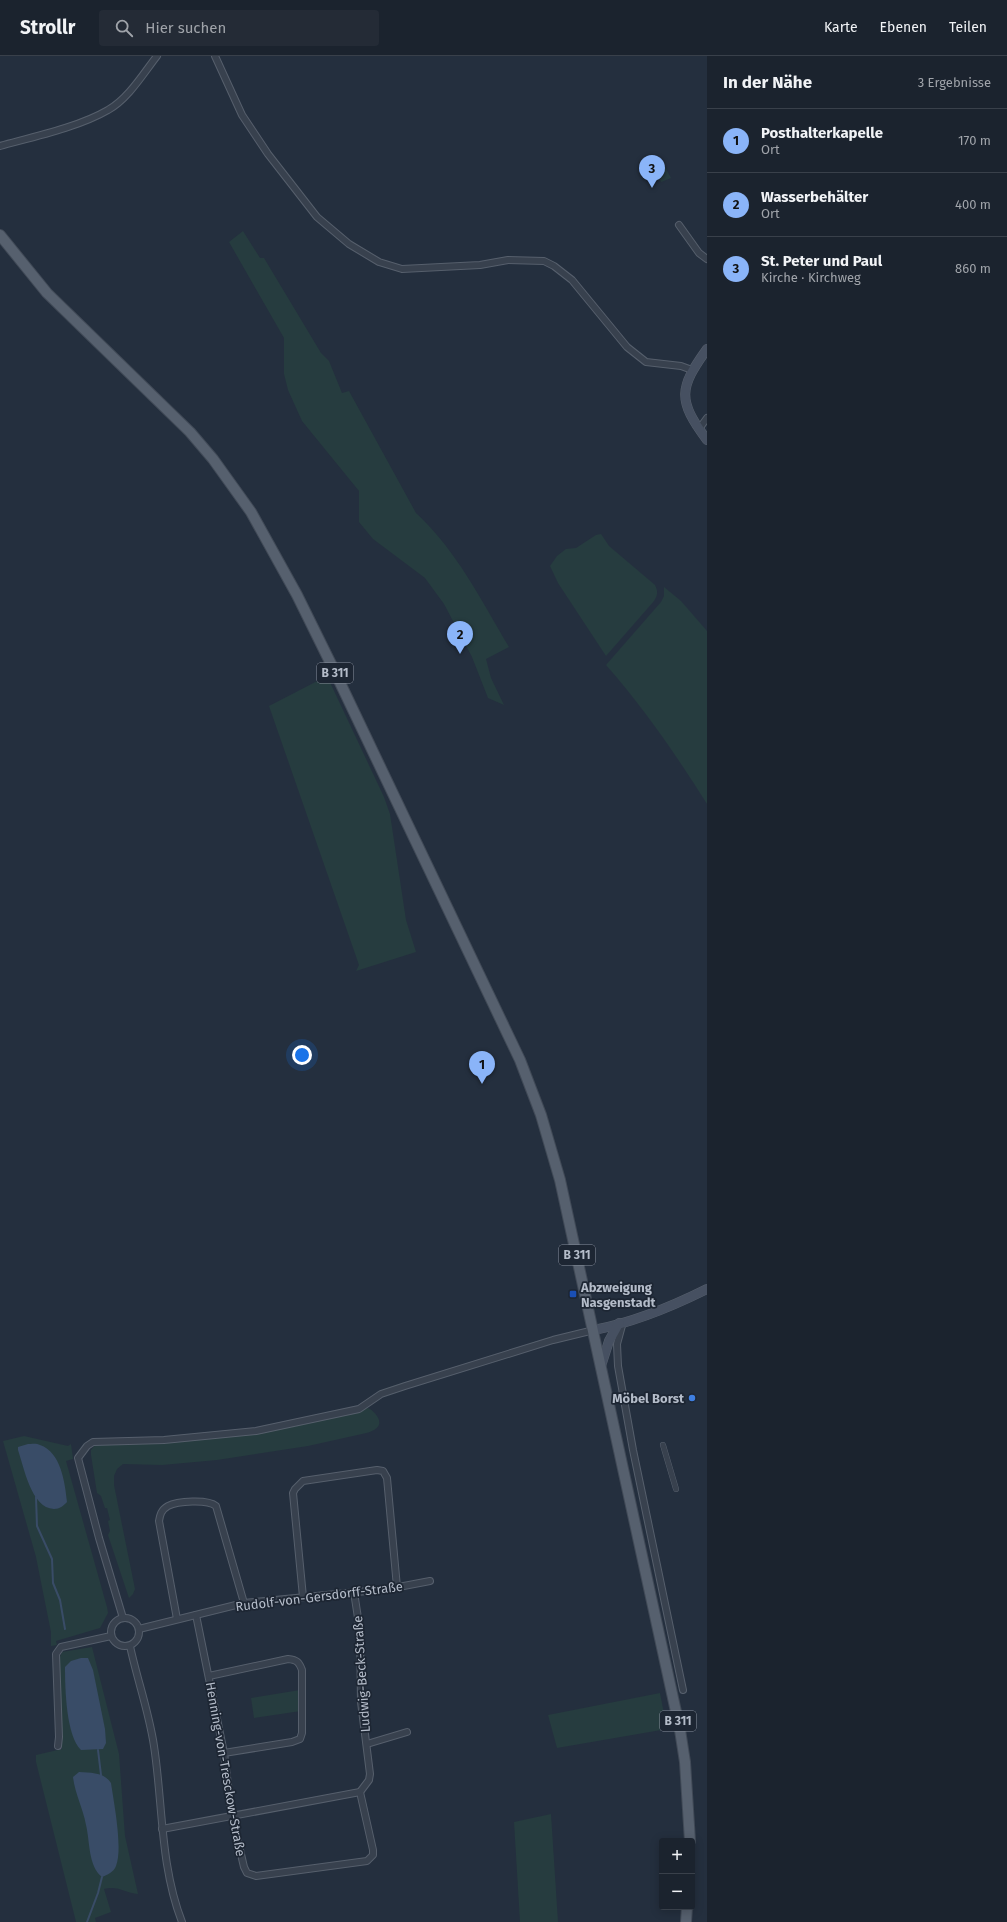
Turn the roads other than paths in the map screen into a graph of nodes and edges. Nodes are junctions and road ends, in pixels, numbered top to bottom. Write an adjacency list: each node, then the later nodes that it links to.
1 (157, 56): 3 (street)
2 (216, 56): 9 (street)
3 (0, 146)
4 (679, 225): 6 (street)
5 (0, 235): 15 (main road, B 311)
6 (707, 259)
7 (707, 349): 8 (main road)
8 (704, 361): 9 (main road)
9 (692, 370): 11 (main road)
10 (707, 418): 11 (street)
11 (699, 429): 12 (main road)
12 (707, 440)
13 (707, 1289): 14 (main road)
14 (621, 1322): 15 (main road); 16 (main road); 31 (street)
15 (594, 1330): 16 (main road, B 311); 25 (street)
16 (601, 1366): 39 (main road, B 311)
17 (663, 1445): 18 (street)
18 (676, 1489)
19 (430, 1581): 20 (street, Rudolf-von-Gersdorff-Straße)
20 (397, 1587): 21 (street, Rudolf-von-Gersdorff-Straße); 22 (street)
21 (354, 1592): 22 (street, Rudolf-von-Gersdorff-Straße); 33 (street, Ludwig-Beck-Straße)
22 (303, 1597): 23 (street, Rudolf-von-Gersdorff-Straße)
23 (244, 1603): 24 (street, Rudolf-von-Gersdorff-Straße); 26 (street)
24 (196, 1615): 26 (street, Rudolf-von-Gersdorff-Straße); 30 (street, Henning-von-Tresckow-Straße)
25 (123, 1618): 27 (street); 28 (street)
26 (177, 1619): 27 (street, Rudolf-von-Gersdorff-Straße)
27 (139, 1629): 29 (street)
28 (111, 1636): 29 (street); 34 (street)
29 (130, 1646): 38 (street)
30 (210, 1676): 35 (street, Henning-von-Tresckow-Straße); 35 (street)
31 (684, 1690)
32 (407, 1732): 33 (street)
33 (367, 1744): 36 (street, Ludwig-Beck-Straße)
34 (58, 1746)
35 (224, 1753): 37 (street, Henning-von-Tresckow-Straße)
36 (360, 1792): 37 (street); 37 (street, Henning-von-Tresckow-Straße)
37 (232, 1816): 38 (street)
38 (162, 1829): 41 (street)
39 (690, 1838)
40 (687, 1910): 42 (main road)
41 (182, 1922)
42 (686, 1922)

